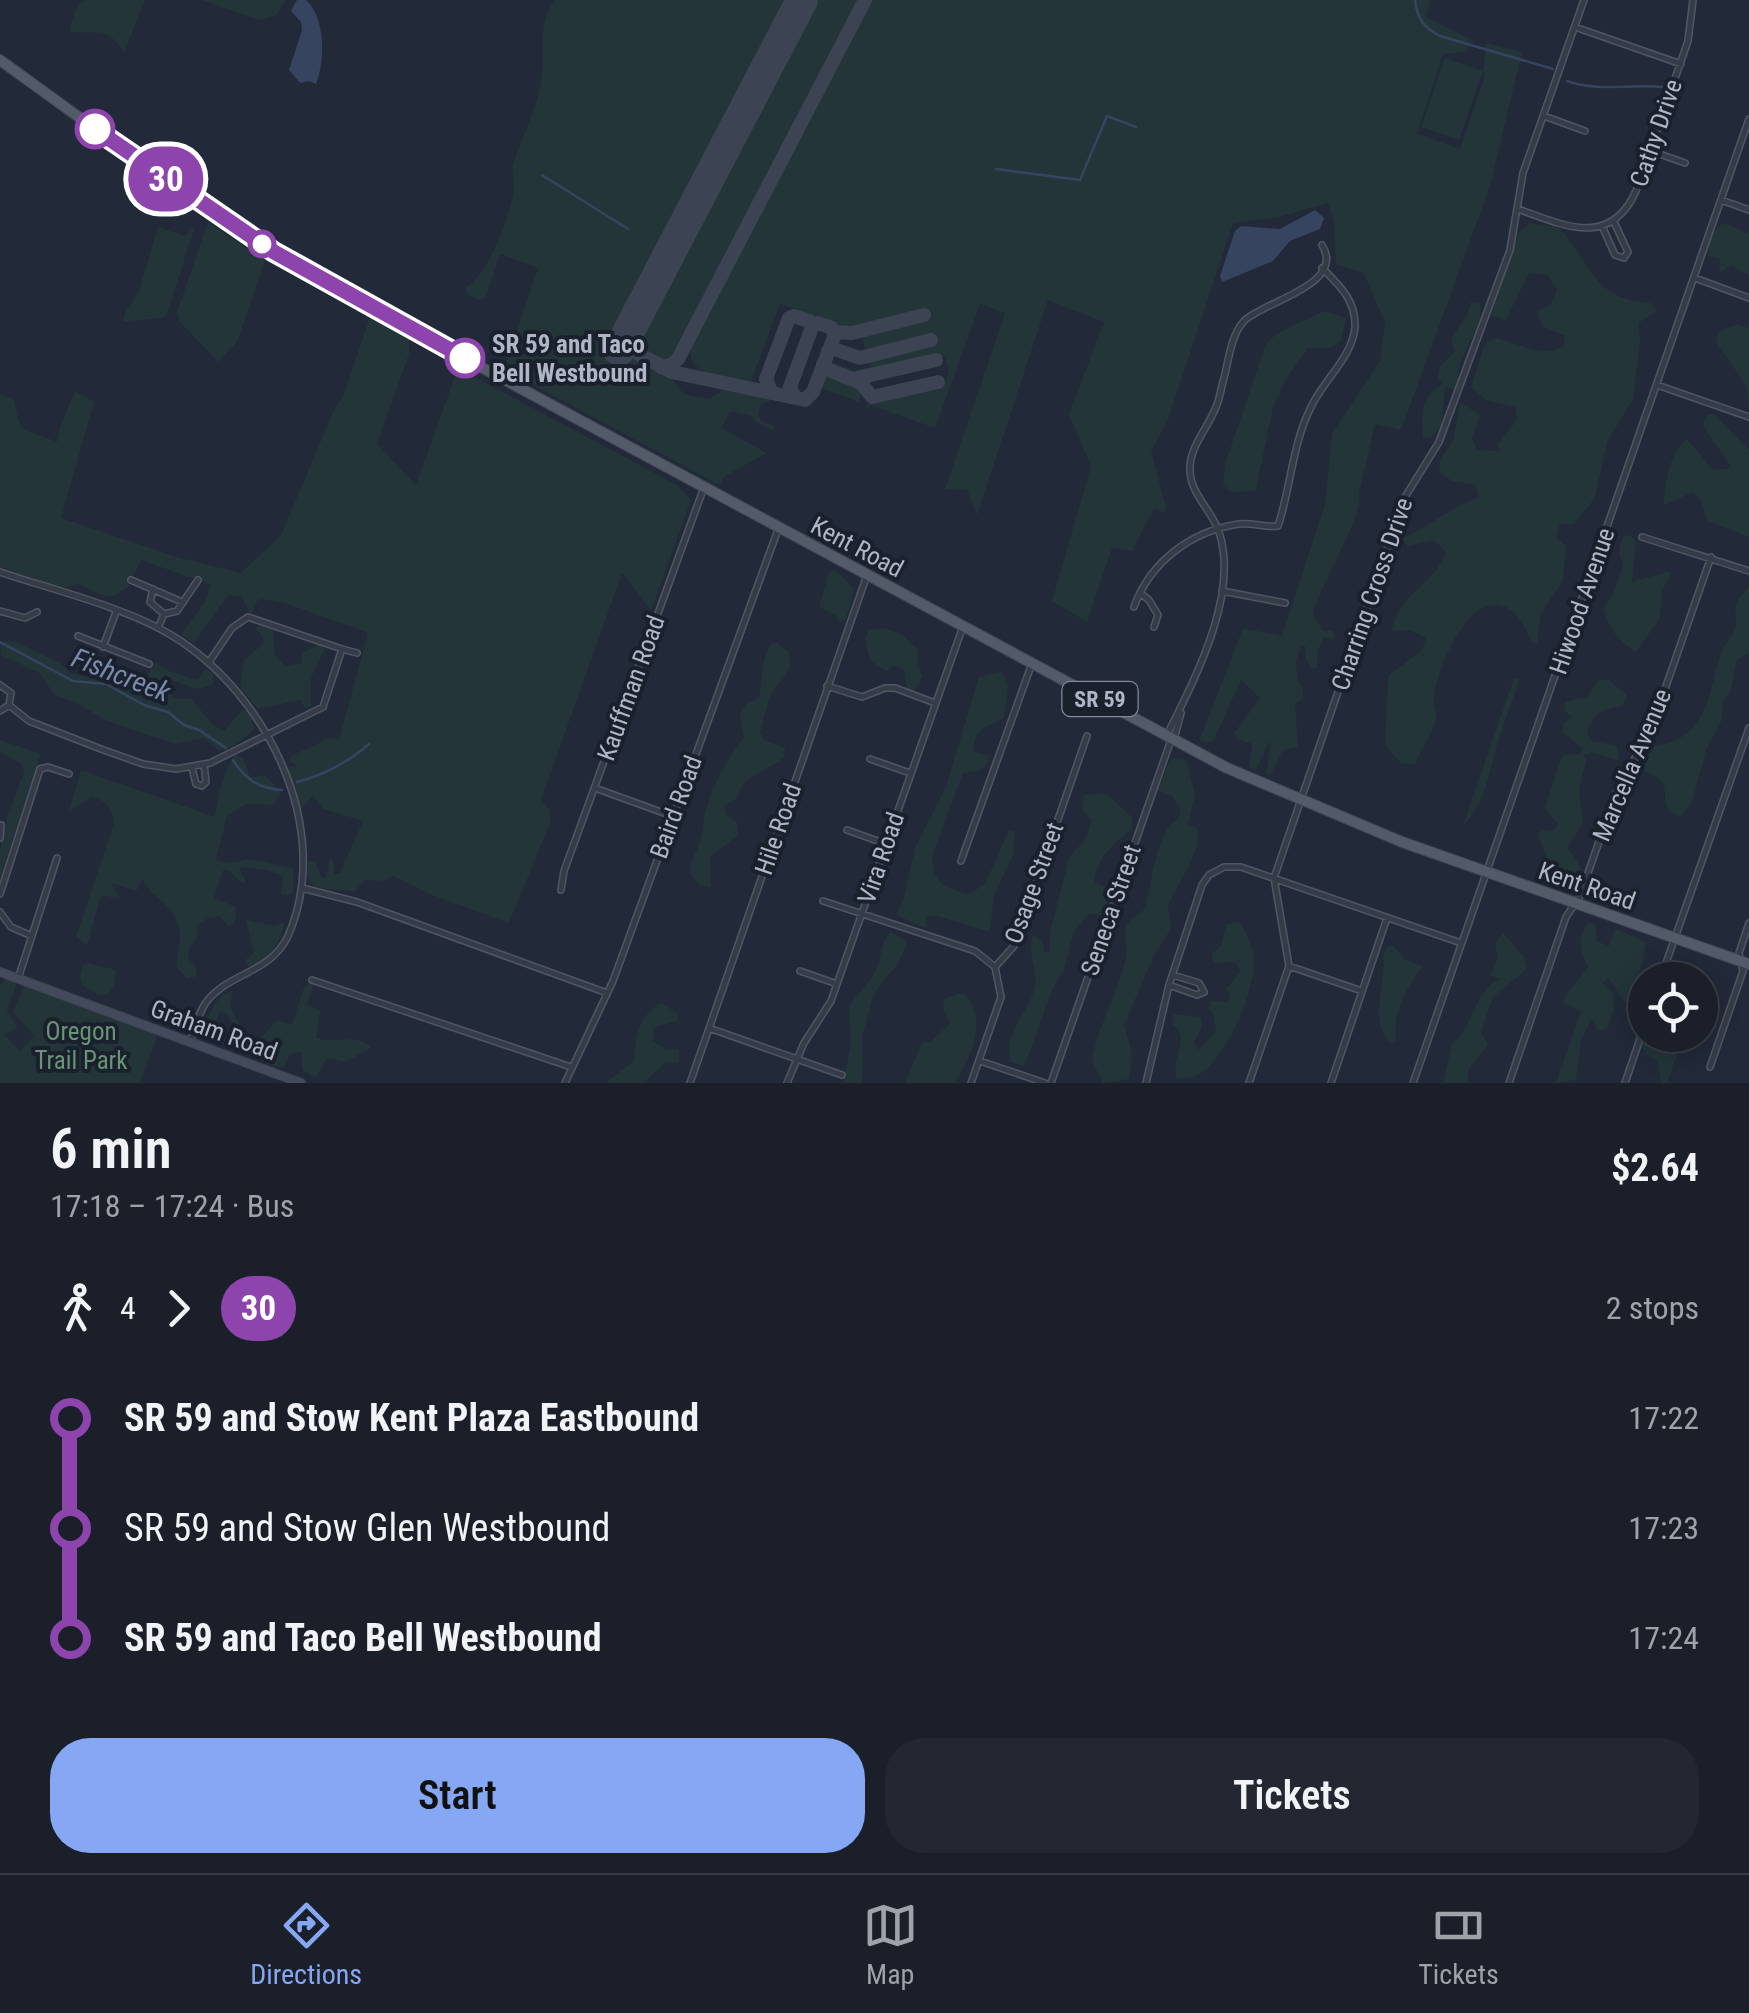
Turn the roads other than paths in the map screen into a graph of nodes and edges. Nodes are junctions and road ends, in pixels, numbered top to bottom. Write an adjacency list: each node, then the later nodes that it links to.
1 (1584, 0): 3 (street, Charring Cross Drive)
2 (1693, 0): 5 (street, Cathy Drive)
3 (1574, 26): 5 (street); 6 (street, Charring Cross Drive)
4 (0, 60): 22 (main road, Kent Road / SR 59)
5 (1680, 64): 9 (street, Cathy Drive)
6 (1544, 116): 8 (street); 12 (street, Charring Cross Drive)
7 (1748, 124): 11 (street, Hiwood Avenue)
8 (1585, 131)
9 (1651, 151): 10 (street); 14 (street, Cathy Drive)
10 (1685, 163)
11 (1721, 200): 13 (street); 18 (street, Hiwood Avenue)
12 (1518, 209): 15 (street); 67 (street, Charring Cross Drive)
13 (1749, 210)
14 (1613, 221): 15 (street); 15 (street)
15 (1602, 226)
16 (1322, 245): 17 (street)
17 (1322, 268): 24 (street); 24 (street)
18 (1694, 278): 19 (street); 20 (street, Hiwood Avenue)
19 (1749, 298)
20 (1656, 384): 21 (street); 75 (street, Hiwood Avenue)
21 (1749, 417)
22 (705, 487): 23 (main road, Kent Road / SR 59); 66 (street, Kauffman Road)
23 (779, 527): 29 (main road, Kent Road / SR 59); 68 (street, Baird Road)
24 (1218, 529): 33 (street, Seneca Street); 34 (street)
25 (1642, 537): 26 (street)
26 (1710, 558): 27 (street); 81 (street, Marcella Avenue)
27 (1749, 571)
28 (0, 572): 40 (street)
29 (867, 575): 42 (main road, Kent Road / SR 59); 53 (street, Hile Road)
30 (131, 580): 32 (street)
31 (198, 580): 35 (street)
32 (154, 588): 35 (street); 41 (street)
33 (1222, 591): 36 (street); 60 (street, Seneca Street)
34 (1140, 594): 37 (street); 43 (street)
35 (182, 602): 41 (street)
36 (1285, 603)
37 (1134, 608)
38 (0, 611): 39 (street)
39 (37, 612)
40 (116, 612): 44 (street); 46 (street)
41 (164, 614): 44 (street)
42 (964, 626): 50 (main road, Kent Road / SR 59); 54 (street, Vira Road)
43 (1154, 627)
44 (158, 628): 49 (street)
45 (78, 636): 46 (street)
46 (104, 647): 51 (street)
47 (342, 649): 48 (street); 49 (street); 58 (street)
48 (357, 653)
49 (209, 662): 58 (street)
50 (1032, 663): 60 (main road, Kent Road / SR 59); 74 (street)
51 (149, 664)
52 (0, 685): 55 (street)
53 (827, 686): 54 (street); 102 (street, Hile Road)
54 (935, 703): 64 (street, Vira Road)
55 (9, 705): 56 (street); 63 (street)
56 (0, 710)
57 (1749, 728): 87 (street)
58 (266, 735): 62 (street); 77 (street)
59 (1087, 736): 92 (street, Osage Street)
60 (1171, 737): 67 (main road, Kent Road / SR 59); 115 (street, Seneca Street)
61 (870, 760): 64 (street)
62 (204, 764): 63 (street); 63 (street)
63 (192, 767)
64 (910, 773): 72 (street, Vira Road)
65 (69, 774): 79 (street)
66 (595, 788): 68 (street); 78 (street, Kauffman Road)
67 (1300, 801): 75 (main road, Kent Road / SR 59); 76 (street, Charring Cross Drive)
68 (672, 816): 101 (street, Baird Road)
69 (0, 825): 71 (street)
70 (847, 830): 72 (street)
71 (0, 838)
72 (886, 844): 83 (street, Vira Road)
73 (58, 858): 86 (street)
74 (961, 862)
75 (1488, 872): 81 (main road, Kent Road / SR 59); 88 (street, Hiwood Avenue)
76 (1274, 878): 84 (street); 91 (street, Charring Cross Drive); 95 (street)
77 (302, 888): 101 (street); 103 (street)
78 (561, 890)
79 (0, 894)
80 (823, 901): 83 (street)
81 (1574, 903): 87 (main road, Kent Road / SR 59); 120 (street, Marcella Avenue)
82 (0, 912): 86 (street)
83 (862, 913): 92 (street); 98 (street, Vira Road)
84 (1388, 918): 88 (street); 100 (street)
85 (1749, 923): 90 (street)
86 (32, 936): 96 (street)
87 (1676, 938): 89 (street); 90 (main road, Kent Road / SR 59)
88 (1462, 943): 119 (street, Hiwood Avenue)
89 (1667, 962)
90 (1745, 962): 107 (street)
91 (1289, 966): 100 (street); 117 (street, Charring Cross Drive)
92 (994, 967): 106 (street, Osage Street)
93 (800, 971): 98 (street)
94 (0, 972): 96 (main road, Graham Road)
95 (1172, 974): 99 (street); 99 (street)
96 (18, 979): 103 (main road, Graham Road)
97 (312, 980): 108 (street)
98 (837, 984): 105 (street, Vira Road)
99 (1169, 985): 116 (street)
100 (1362, 991): 118 (street)
101 (607, 994): 108 (street, Baird Road)
102 (710, 1028): 105 (street); 112 (street, Hile Road)
103 (190, 1044): 110 (main road, Graham Road)
104 (1636, 1052): 121 (street)
105 (796, 1060): 109 (street); 113 (street, Vira Road)
106 (980, 1060): 114 (street, Osage Street); 115 (street)
107 (1710, 1067)
108 (571, 1068): 111 (street, Baird Road)
109 (842, 1075)
110 (301, 1083)
111 (566, 1083)
112 (690, 1083)
113 (787, 1083)
114 (972, 1083)
115 (1048, 1083)
116 (1146, 1083)
117 (1248, 1083)
118 (1331, 1083)
119 (1413, 1083)
120 (1509, 1083)
121 (1625, 1083)

